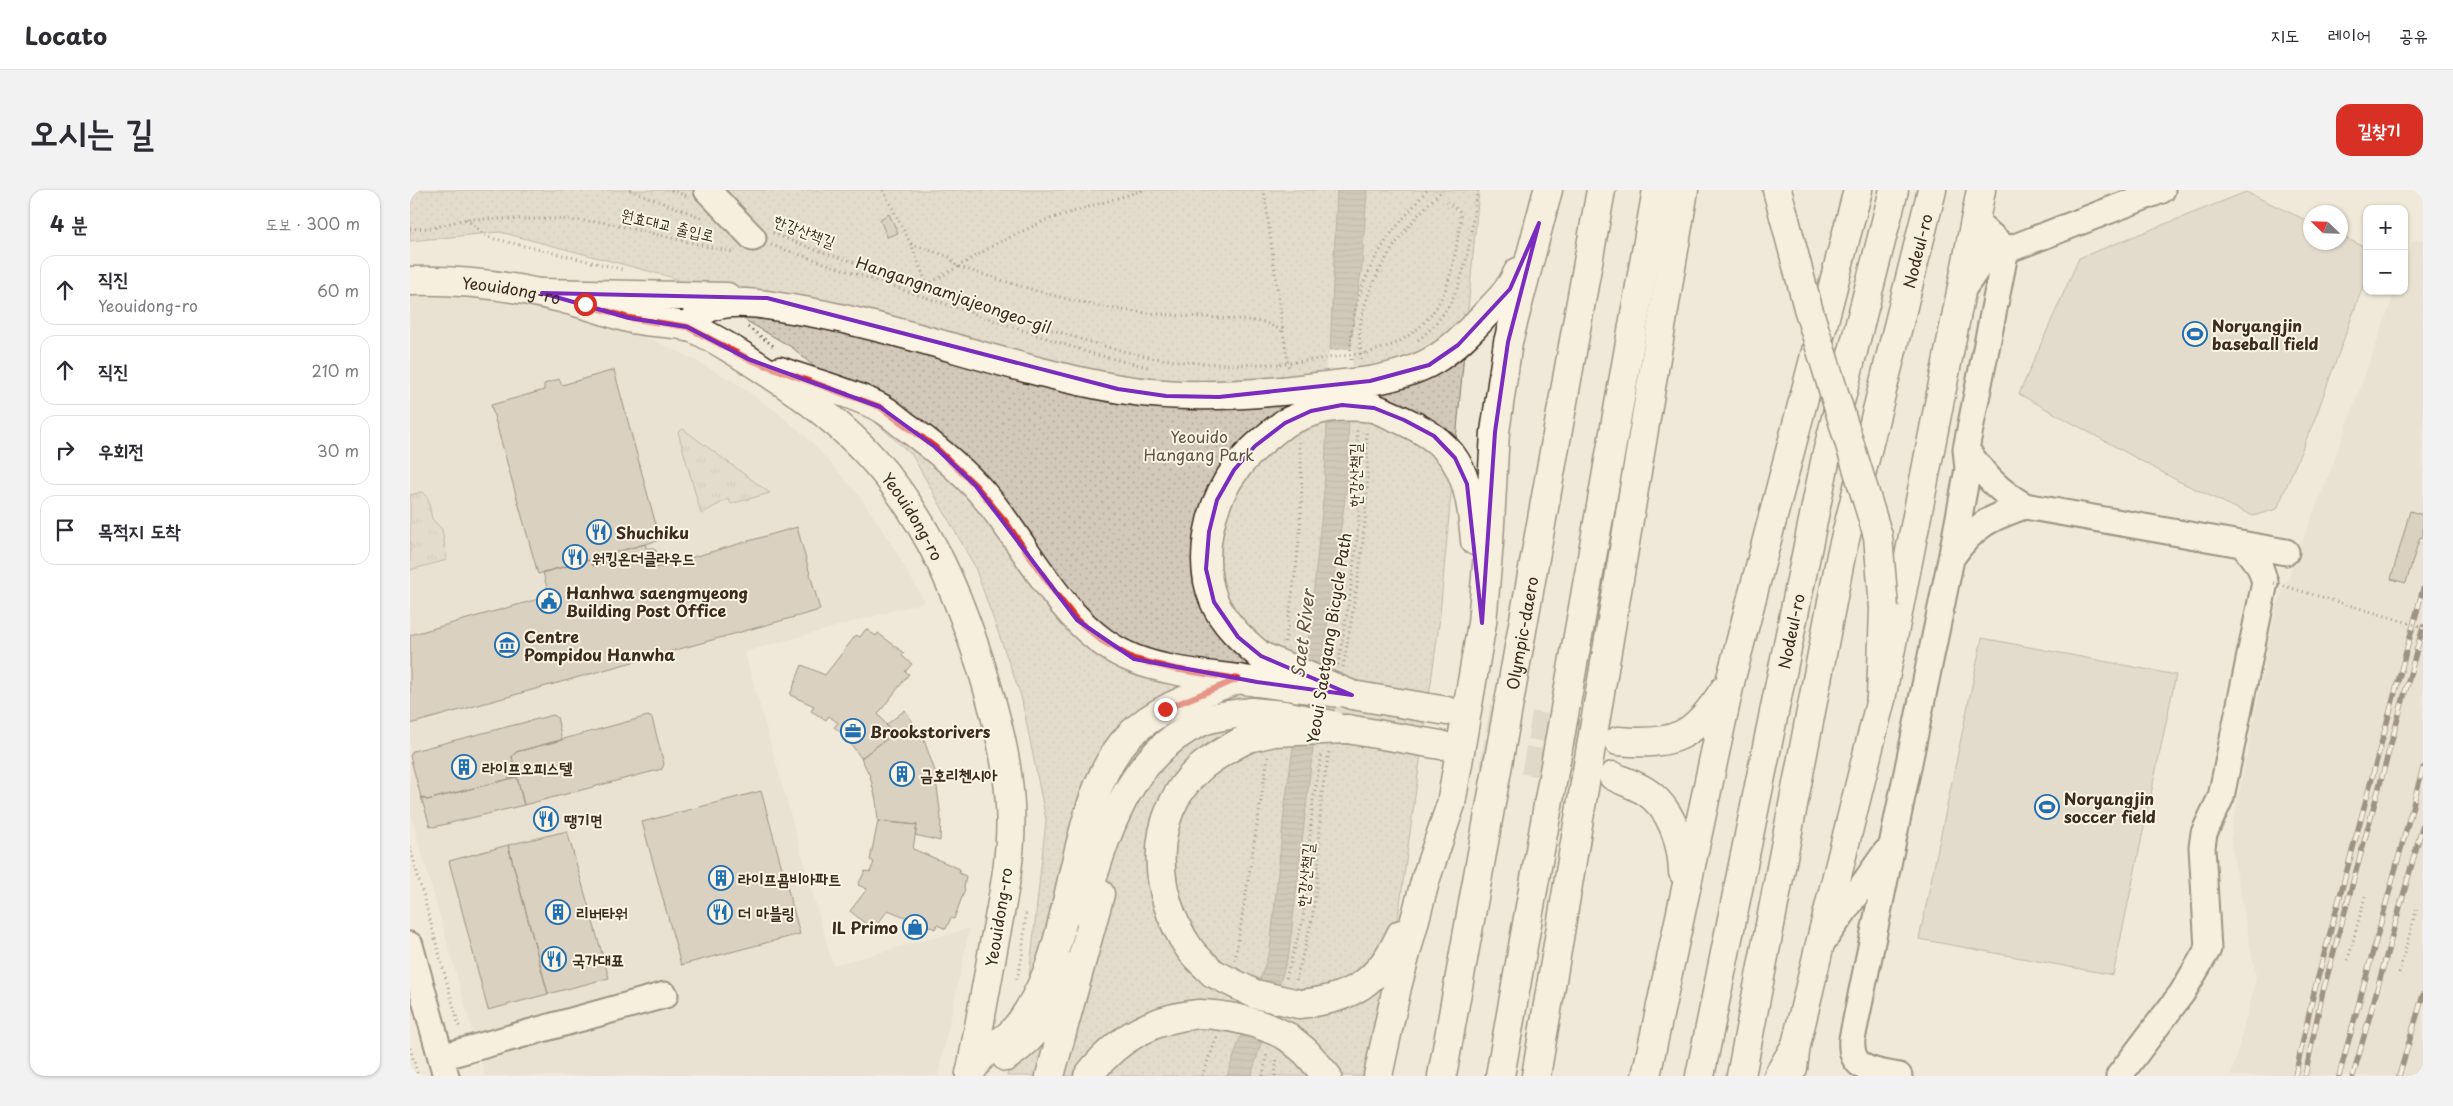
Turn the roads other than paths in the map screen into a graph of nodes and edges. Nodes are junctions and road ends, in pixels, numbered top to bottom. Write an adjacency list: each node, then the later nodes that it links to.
1 (1548, 190): 13 (main road)
2 (1601, 190): 52 (main road, Olympic-daero)
3 (1657, 190): 53 (main road)
4 (1684, 190): 54 (main road)
5 (1777, 190): 31 (main road, bridge)
6 (1858, 190): 28 (main road)
7 (1894, 190): 56 (main road, Nodeul-ro)
8 (1932, 190): 57 (main road, Nodeul-ro)
9 (1981, 190): 12 (main road)
10 (2162, 190): 15 (street)
11 (698, 193): 14 (street)
12 (1974, 221): 15 (street); 17 (main road)
13 (1539, 223): 19 (main road, bridge); 27 (main road)
14 (757, 233)
15 (2006, 249): 17 (street); 22 (street)
16 (410, 281): 18 (main road, Yeouidong-ro)
17 (1963, 289): 31 (main road)
18 (542, 293): 19 (main road); 20 (main road, Yeouidong-ro)
19 (848, 319): 20 (main road)
20 (687, 327): 21 (main road, Yeouidong-ro)
21 (748, 359): 29 (main road); 47 (main road, Yeouidong-ro)
22 (1966, 449): 23 (street); 26 (street)
23 (2025, 506): 24 (street); 26 (street)
24 (2243, 544): 25 (street); 61 (street)
25 (2286, 552)
26 (1951, 559): 38 (street)
27 (1482, 623): 30 (main road, bridge); 39 (main road)
28 (1731, 678): 34 (main road); 40 (main road)
29 (1247, 681): 30 (main road, bridge); 47 (main road)
30 (1347, 683): 32 (main road)
31 (1881, 699): 42 (main road)
32 (1447, 711)
33 (1347, 729): 35 (main road); 36 (main road, bridge); 39 (main road, bridge)
34 (1618, 741)
35 (1441, 745)
36 (1159, 750): 47 (main road); 48 (main road)
37 (1613, 776): 40 (main road)
38 (1892, 844): 42 (street); 46 (street)
39 (1426, 878): 51 (main road)
40 (1684, 895): 55 (main road)
41 (410, 945): 45 (street)
42 (1818, 948): 44 (main road)
43 (665, 995): 45 (street)
44 (1796, 1045): 58 (main road); 59 (main road)
45 (443, 1066)
46 (1861, 1074): 60 (street)
47 (970, 1075)
48 (1050, 1076)
49 (1088, 1076): 50 (main road, bridge)
50 (1327, 1076)
51 (1378, 1076)
52 (1442, 1076)
53 (1500, 1076)
54 (1536, 1076)
55 (1646, 1076)
56 (1700, 1076)
57 (1741, 1076)
58 (1778, 1076)
59 (1792, 1076)
60 (1899, 1076)
61 (2119, 1076)

